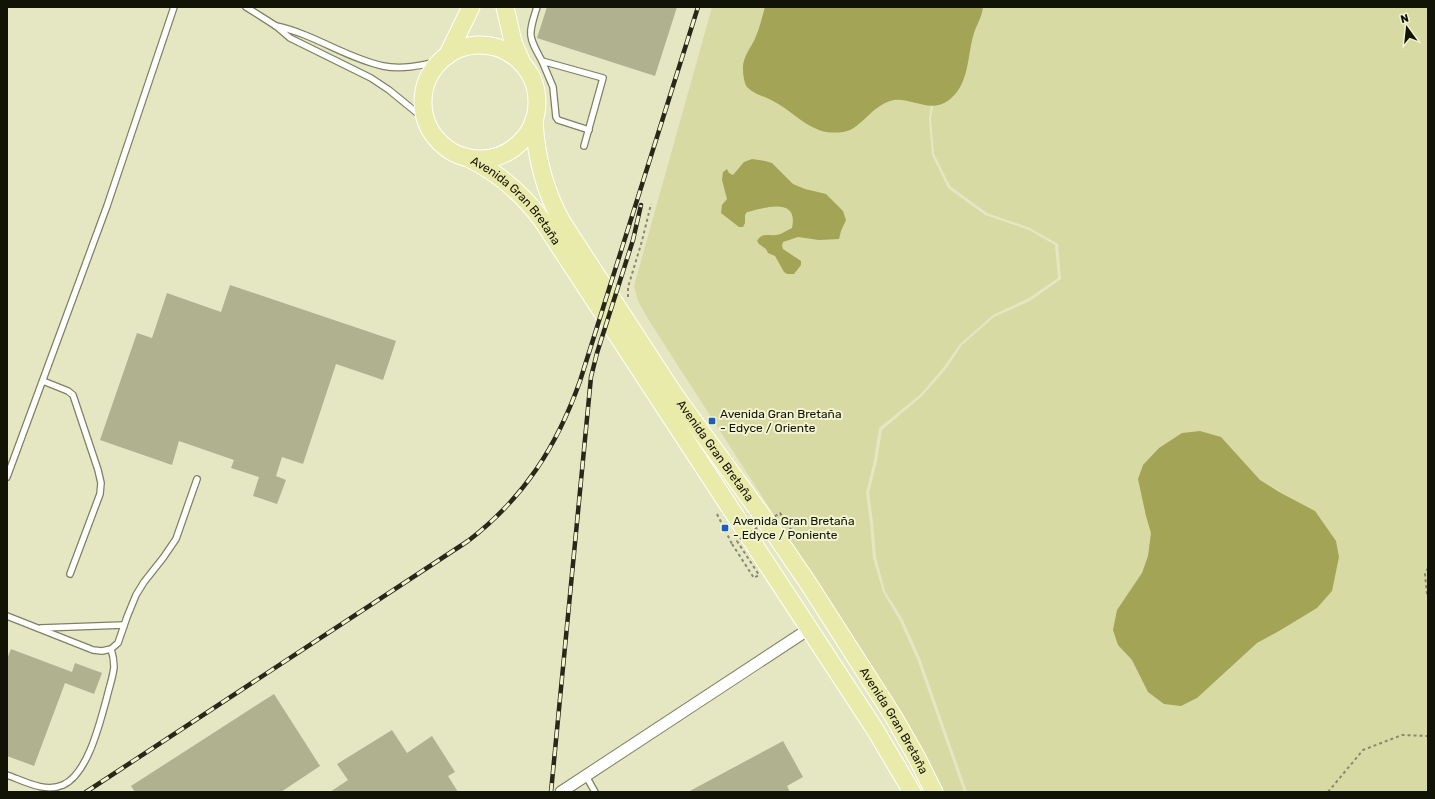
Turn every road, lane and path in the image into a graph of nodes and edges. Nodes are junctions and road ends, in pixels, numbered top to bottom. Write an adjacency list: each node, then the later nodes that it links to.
1 (174, 7): 17 (lane)
2 (246, 7): 6 (lane)
3 (471, 7): 7 (main road)
4 (505, 7): 9 (main road)
5 (537, 7): 8 (lane)
6 (276, 26): 7 (lane); 11 (lane)
7 (444, 58): 9 (main road); 11 (main road)
8 (542, 61): 12 (lane); 12 (lane)
9 (522, 63): 10 (main road)
10 (534, 120): 14 (main road); 24 (main road, Avenida Gran Bretaña)
11 (427, 121): 14 (main road)
12 (589, 130): 13 (lane)
13 (584, 146)
14 (466, 157): 29 (main road, Avenida Gran Bretaña)
15 (651, 204): 16 (path)
16 (630, 300)
17 (43, 380): 18 (lane); 23 (lane)
18 (7, 477)
19 (196, 480): 27 (lane)
20 (796, 537): 21 (path, bridge)
21 (732, 544)
22 (1428, 568): 25 (path)
23 (70, 574)
24 (808, 583): 29 (main road); 37 (main road, Avenida Gran Bretaña)
25 (1428, 598)
26 (7, 616): 28 (lane)
27 (124, 625): 28 (lane); 30 (lane)
28 (38, 628): 30 (lane)
29 (809, 629): 33 (street); 36 (main road, Avenida Gran Bretaña)
30 (111, 649): 32 (lane)
31 (1428, 736): 38 (path)
32 (7, 775)
33 (586, 776): 34 (street); 35 (lane)
34 (561, 792)
35 (595, 792)
36 (912, 792)
37 (934, 792)
38 (1328, 792)

